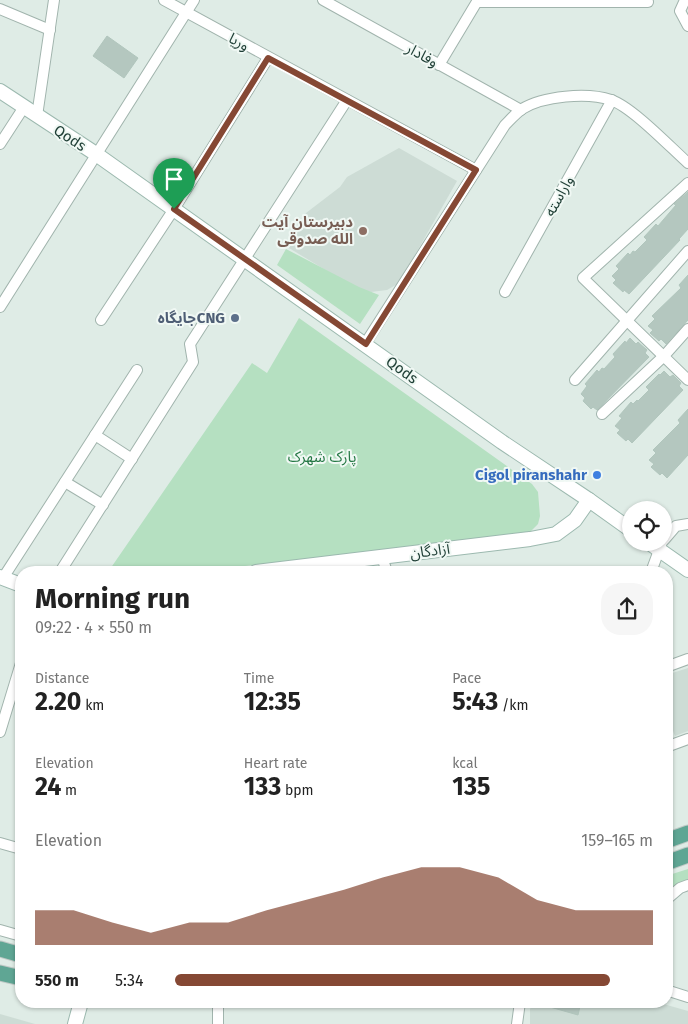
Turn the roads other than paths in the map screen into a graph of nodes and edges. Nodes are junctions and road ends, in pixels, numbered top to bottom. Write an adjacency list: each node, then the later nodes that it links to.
1 (54, 0): 11 (street)
2 (164, 0): 9 (street, وریا)
3 (194, 0): 9 (street)
4 (323, 0): 13 (street, وفادار)
5 (685, 0): 10 (street)
6 (477, 1): 7 (street); 13 (street)
7 (648, 2)
8 (0, 9): 11 (street)
9 (186, 13): 12 (street, وریا); 21 (street)
10 (688, 26)
11 (50, 30): 19 (street)
12 (268, 58): 15 (street, وریا); 25 (street)
13 (440, 65): 18 (street, وفادار)
14 (0, 91): 17 (main road, Qods)
15 (347, 100): 23 (street, وریا); 27 (street)
16 (612, 100): 18 (street); 22 (street); 28 (street, واراسته)
17 (24, 107): 19 (main road, Qods); 20 (street)
18 (521, 110): 23 (street)
19 (37, 116): 21 (main road, Qods)
20 (0, 144)
21 (96, 154): 25 (main road, Qods); 29 (street)
22 (688, 163)
23 (476, 170): 33 (street)
24 (688, 183): 31 (street)
25 (174, 209): 27 (main road, Qods); 30 (street)
26 (688, 251): 31 (street)
27 (244, 258): 33 (main road, Qods); 40 (street)
28 (505, 292)
29 (0, 307)
30 (101, 320)
31 (626, 320): 34 (street); 36 (street)
32 (688, 328): 34 (street)
33 (366, 344): 42 (main road, Qods)
34 (664, 356): 37 (street); 38 (street)
35 (137, 370): 39 (street)
36 (575, 380)
37 (688, 380)
38 (602, 414)
39 (95, 435): 40 (street); 41 (street)
40 (132, 459): 43 (street)
41 (65, 482): 43 (street); 55 (street)
42 (589, 500): 44 (main road, Qods); 49 (main road, آزادگان)
43 (103, 505): 50 (street)
44 (622, 524)
45 (688, 524): 46 (street)
46 (672, 530)
47 (656, 551): 53 (street)
48 (666, 551): 54 (main road)
49 (382, 557): 51 (main road, آزادگان); 52 (street)
50 (64, 566)
51 (306, 566)
52 (385, 566)
53 (652, 566)
54 (688, 570)
55 (1, 578): 56 (main road)
56 (15, 583)
57 (688, 659): 58 (street)
58 (673, 664)
59 (15, 683): 60 (street)
60 (0, 732)
61 (688, 739): 62 (street)
62 (673, 744)
63 (688, 833): 64 (main road)
64 (673, 838)
65 (0, 843): 66 (street)
66 (15, 848)
67 (688, 855): 68 (main road)
68 (673, 860)
69 (688, 885): 70 (street)
70 (673, 894)
71 (0, 930): 72 (street)
72 (15, 934)
73 (0, 949): 74 (main road)
74 (15, 953)
75 (0, 973): 76 (main road)
76 (15, 977)
77 (673, 992): 78 (street)
78 (688, 997)
79 (79, 1008): 82 (main road)
80 (218, 1008): 83 (street)
81 (519, 1008): 84 (street)
82 (75, 1024)
83 (218, 1024)
84 (517, 1024)

